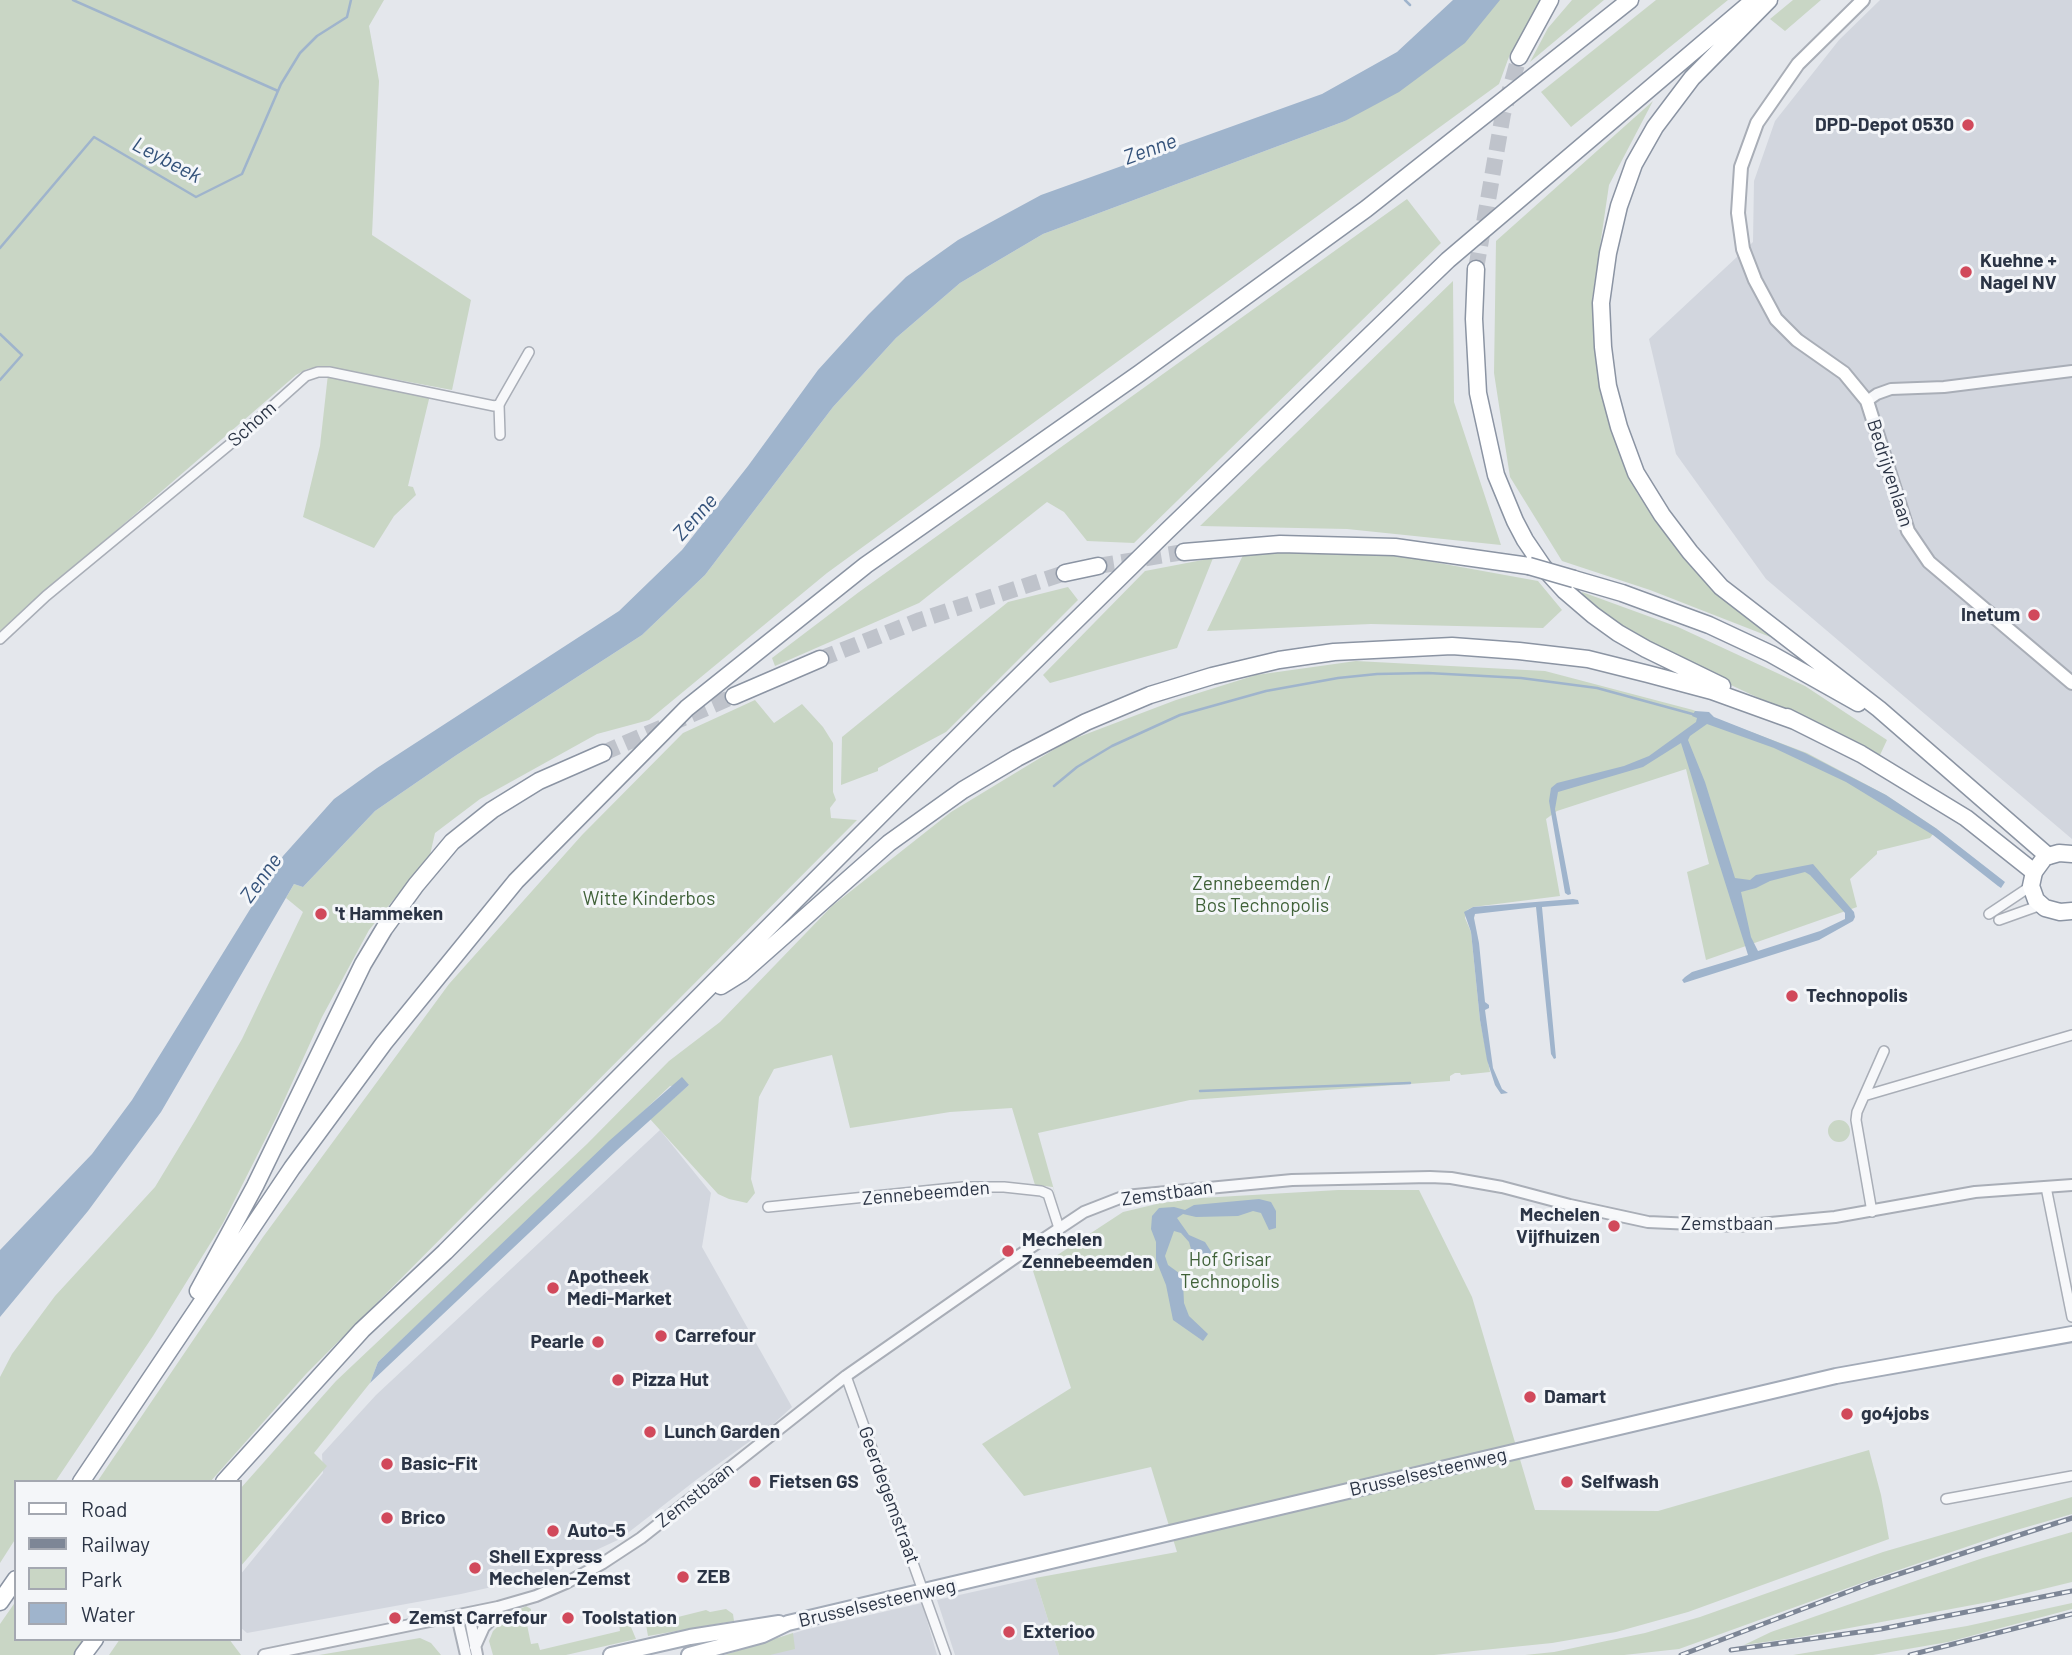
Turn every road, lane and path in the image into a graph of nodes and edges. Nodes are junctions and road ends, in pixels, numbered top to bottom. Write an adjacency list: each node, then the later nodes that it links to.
1 (1550, 0): 6 (highway)
2 (1630, 0): 41 (highway)
3 (1754, 0): 30 (highway)
4 (1769, 0): 21 (highway)
5 (1863, 0): 10 (main road)
6 (1518, 57)
7 (1476, 269): 20 (highway)
8 (529, 352): 11 (street)
9 (2072, 371): 10 (street)
10 (1867, 401): 18 (main road, Bedrijvenlaan)
11 (499, 405): 12 (street); 16 (street, Schom)
12 (500, 435)
13 (1184, 552): 21 (highway, bridge)
14 (1098, 566): 15 (highway)
15 (1065, 573)
16 (0, 639)
17 (820, 659): 19 (highway)
18 (2072, 682)
19 (734, 696)
20 (1796, 721): 25 (highway); 30 (highway)
21 (1896, 725): 24 (highway)
22 (603, 753): 41 (highway)
23 (2072, 854): 24 (highway)
24 (2048, 856): 25 (highway)
25 (2032, 879): 26 (highway); 28 (street)
26 (2041, 905): 27 (highway); 29 (street)
27 (2072, 911)
28 (1989, 914)
29 (1999, 920)
30 (698, 1001): 45 (highway)
31 (2072, 1035): 33 (street)
32 (1884, 1051): 33 (street)
33 (1867, 1095): 37 (street)
34 (2072, 1185): 35 (street, Zemstbaan)
35 (2046, 1187): 37 (street, Zemstbaan); 39 (street)
36 (768, 1207): 38 (street, Zennebeemden)
37 (1872, 1212): 38 (street, Zemstbaan)
38 (1059, 1228): 42 (street, Zemstbaan)
39 (2072, 1317)
40 (2072, 1334): 48 (main road, Brusselsesteenweg)
41 (152, 1376): 44 (highway)
42 (846, 1376): 48 (street, Geerdegemstraat); 50 (street, Zemstbaan)
43 (2072, 1476): 46 (street)
44 (82, 1480)
45 (226, 1480)
46 (1946, 1499)
47 (14, 1582): 49 (highway)
48 (924, 1592): 53 (main road, Brusselsesteenweg); 61 (street, Geerdegemstraat)
49 (0, 1602)
50 (498, 1607): 51 (street, Zemstbaan); 55 (street)
51 (469, 1614): 52 (street, Zemstbaan); 55 (street)
52 (457, 1616): 54 (street); 56 (street, Zemstbaan)
53 (788, 1623): 59 (main road, Brusselsesteenweg); 60 (main road, Brusselsesteenweg)
54 (463, 1640): 57 (street); 58 (street)
55 (476, 1651)
56 (264, 1655)
57 (460, 1655)
58 (466, 1655)
59 (611, 1655)
60 (689, 1655)
61 (946, 1655)

